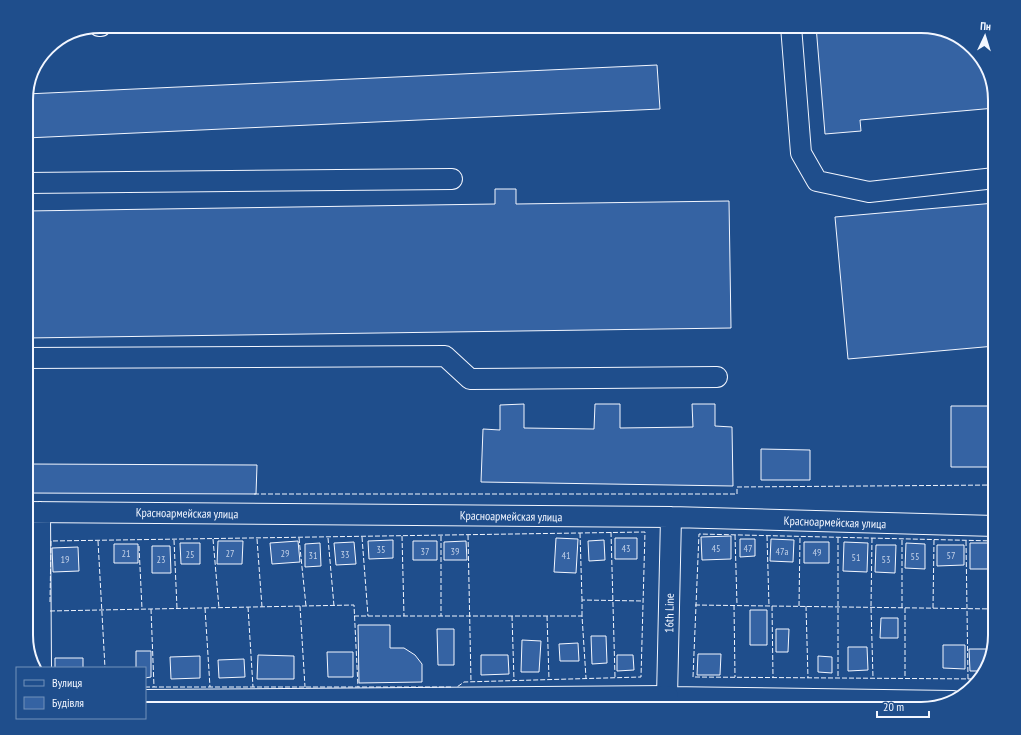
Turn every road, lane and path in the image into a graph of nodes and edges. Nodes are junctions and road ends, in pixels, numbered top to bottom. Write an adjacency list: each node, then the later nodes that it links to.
1 (792, 33): 3 (street)
2 (452, 179): 4 (street)
3 (988, 179)
4 (33, 182)
5 (33, 358): 6 (street)
6 (717, 377)
7 (33, 512): 8 (street, Красноармейская улица); 10 (street)
8 (671, 517): 9 (street, Красноармейская улица); 14 (street, 16th Line)
9 (988, 526)
10 (41, 667)
11 (146, 701): 13 (main road)
12 (932, 701): 15 (street)
13 (406, 702)
14 (667, 702)
15 (810, 702)

